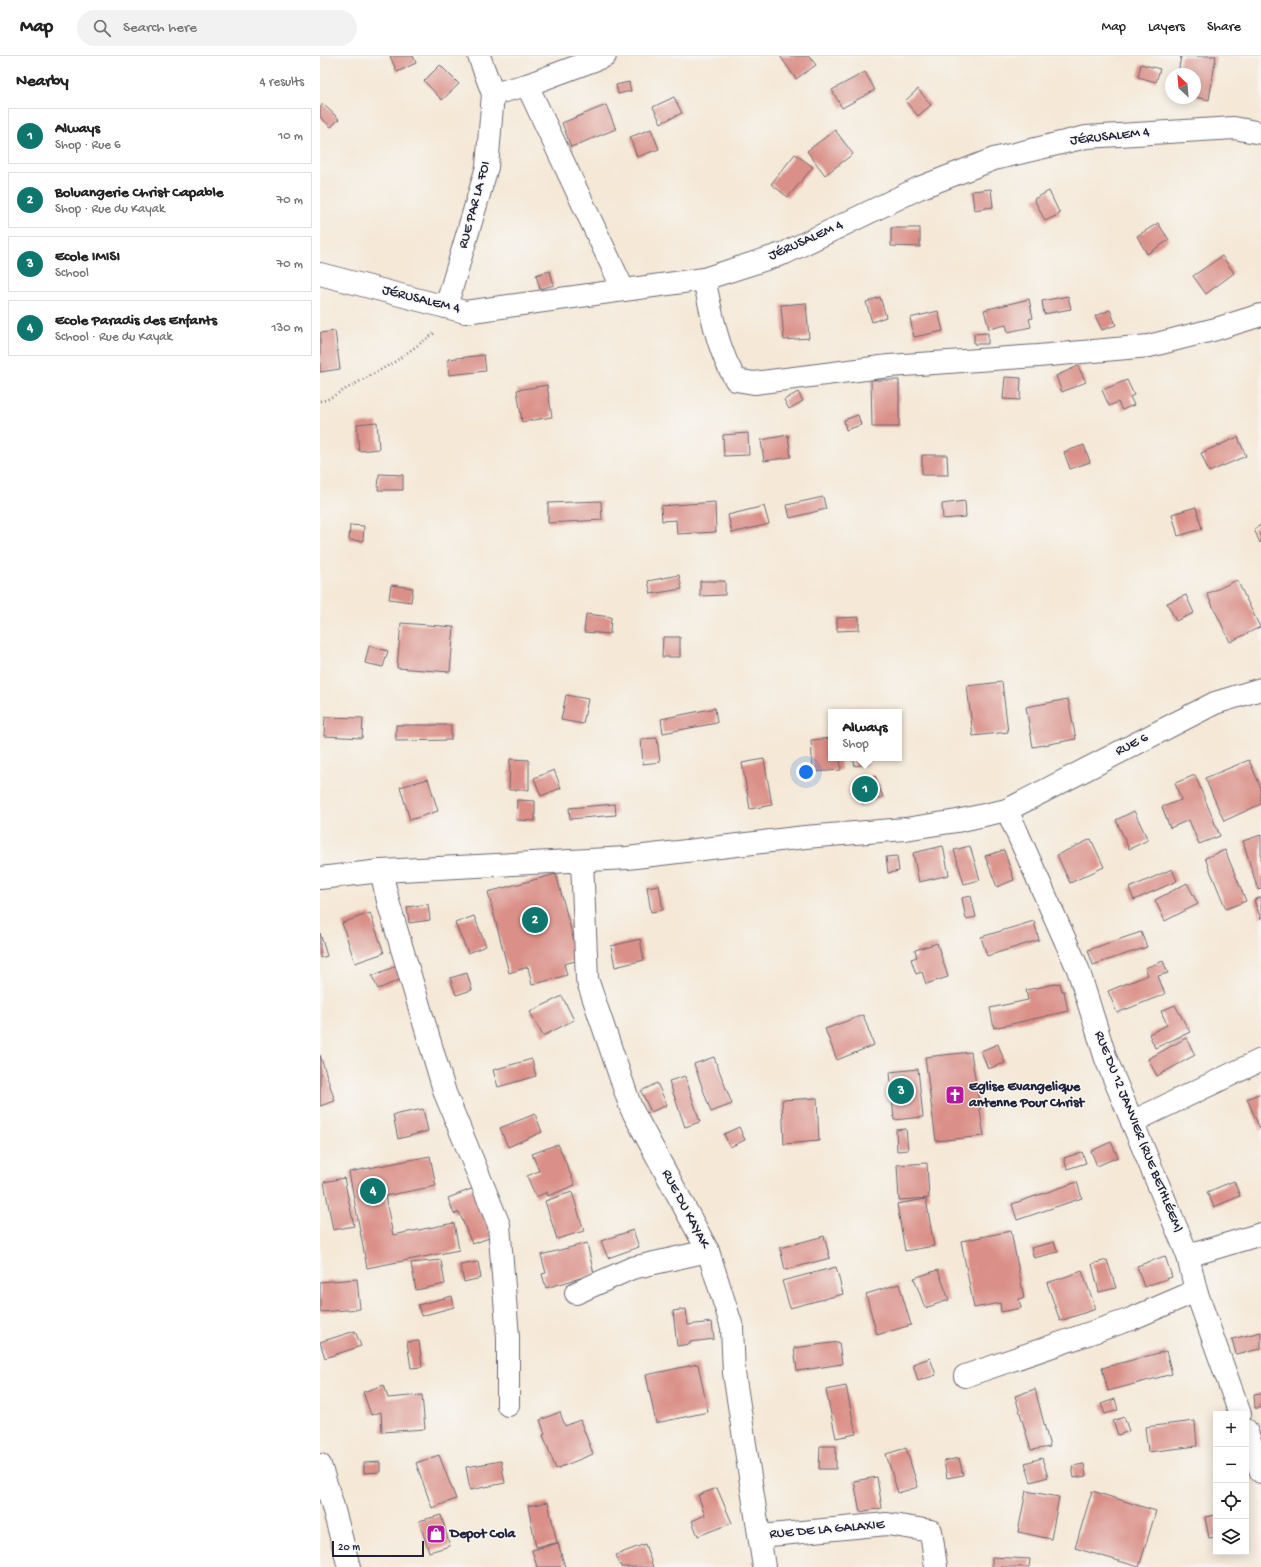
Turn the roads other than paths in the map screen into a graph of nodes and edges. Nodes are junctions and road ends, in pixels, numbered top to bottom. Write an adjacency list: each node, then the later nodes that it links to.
1 (479, 56): 4 (street, RUE PAR LA FOI)
2 (605, 56): 3 (street)
3 (527, 85): 4 (street); 8 (street)
4 (493, 94): 9 (street, RUE PAR LA FOI)
5 (1261, 133): 7 (street, JÉRUSALEM 4)
6 (320, 274): 9 (street, JÉRUSALEM 4)
7 (704, 279): 8 (street, JÉRUSALEM 4); 10 (street)
8 (623, 289): 9 (street, JÉRUSALEM 4)
9 (455, 310)
10 (1261, 315)
11 (1261, 689): 12 (street, RUE 6)
12 (1007, 810): 13 (street, RUE 6); 17 (street, RUE DU 12 JANVIER (RUE BETHLÉEM))
13 (582, 861): 14 (street, RUE 6); 19 (street, RUE DU KAYAK)
14 (381, 871): 15 (street, RUE 6); 24 (street)
15 (320, 878)
16 (1261, 1060): 17 (street)
17 (1132, 1122): 20 (street, RUE DU 12 JANVIER (RUE BETHLÉEM))
18 (1261, 1234): 20 (street)
19 (708, 1251): 22 (street); 29 (street, RUE DU KAYAK)
20 (1188, 1256): 21 (street, RUE DU 12 JANVIER (RUE BETHLÉEM))
21 (1196, 1291): 23 (street); 25 (street, RUE DU 12 JANVIER (RUE BETHLÉEM))
22 (576, 1293)
23 (965, 1376)
24 (508, 1405)
25 (1239, 1411)
26 (1249, 1438): 28 (street)
27 (320, 1465): 30 (street)
28 (1261, 1472)
29 (760, 1536): 31 (street, RUE DU KAYAK); 32 (street, RUE DE LA GALAXIE)
30 (349, 1567)
31 (764, 1567)
32 (936, 1567)

